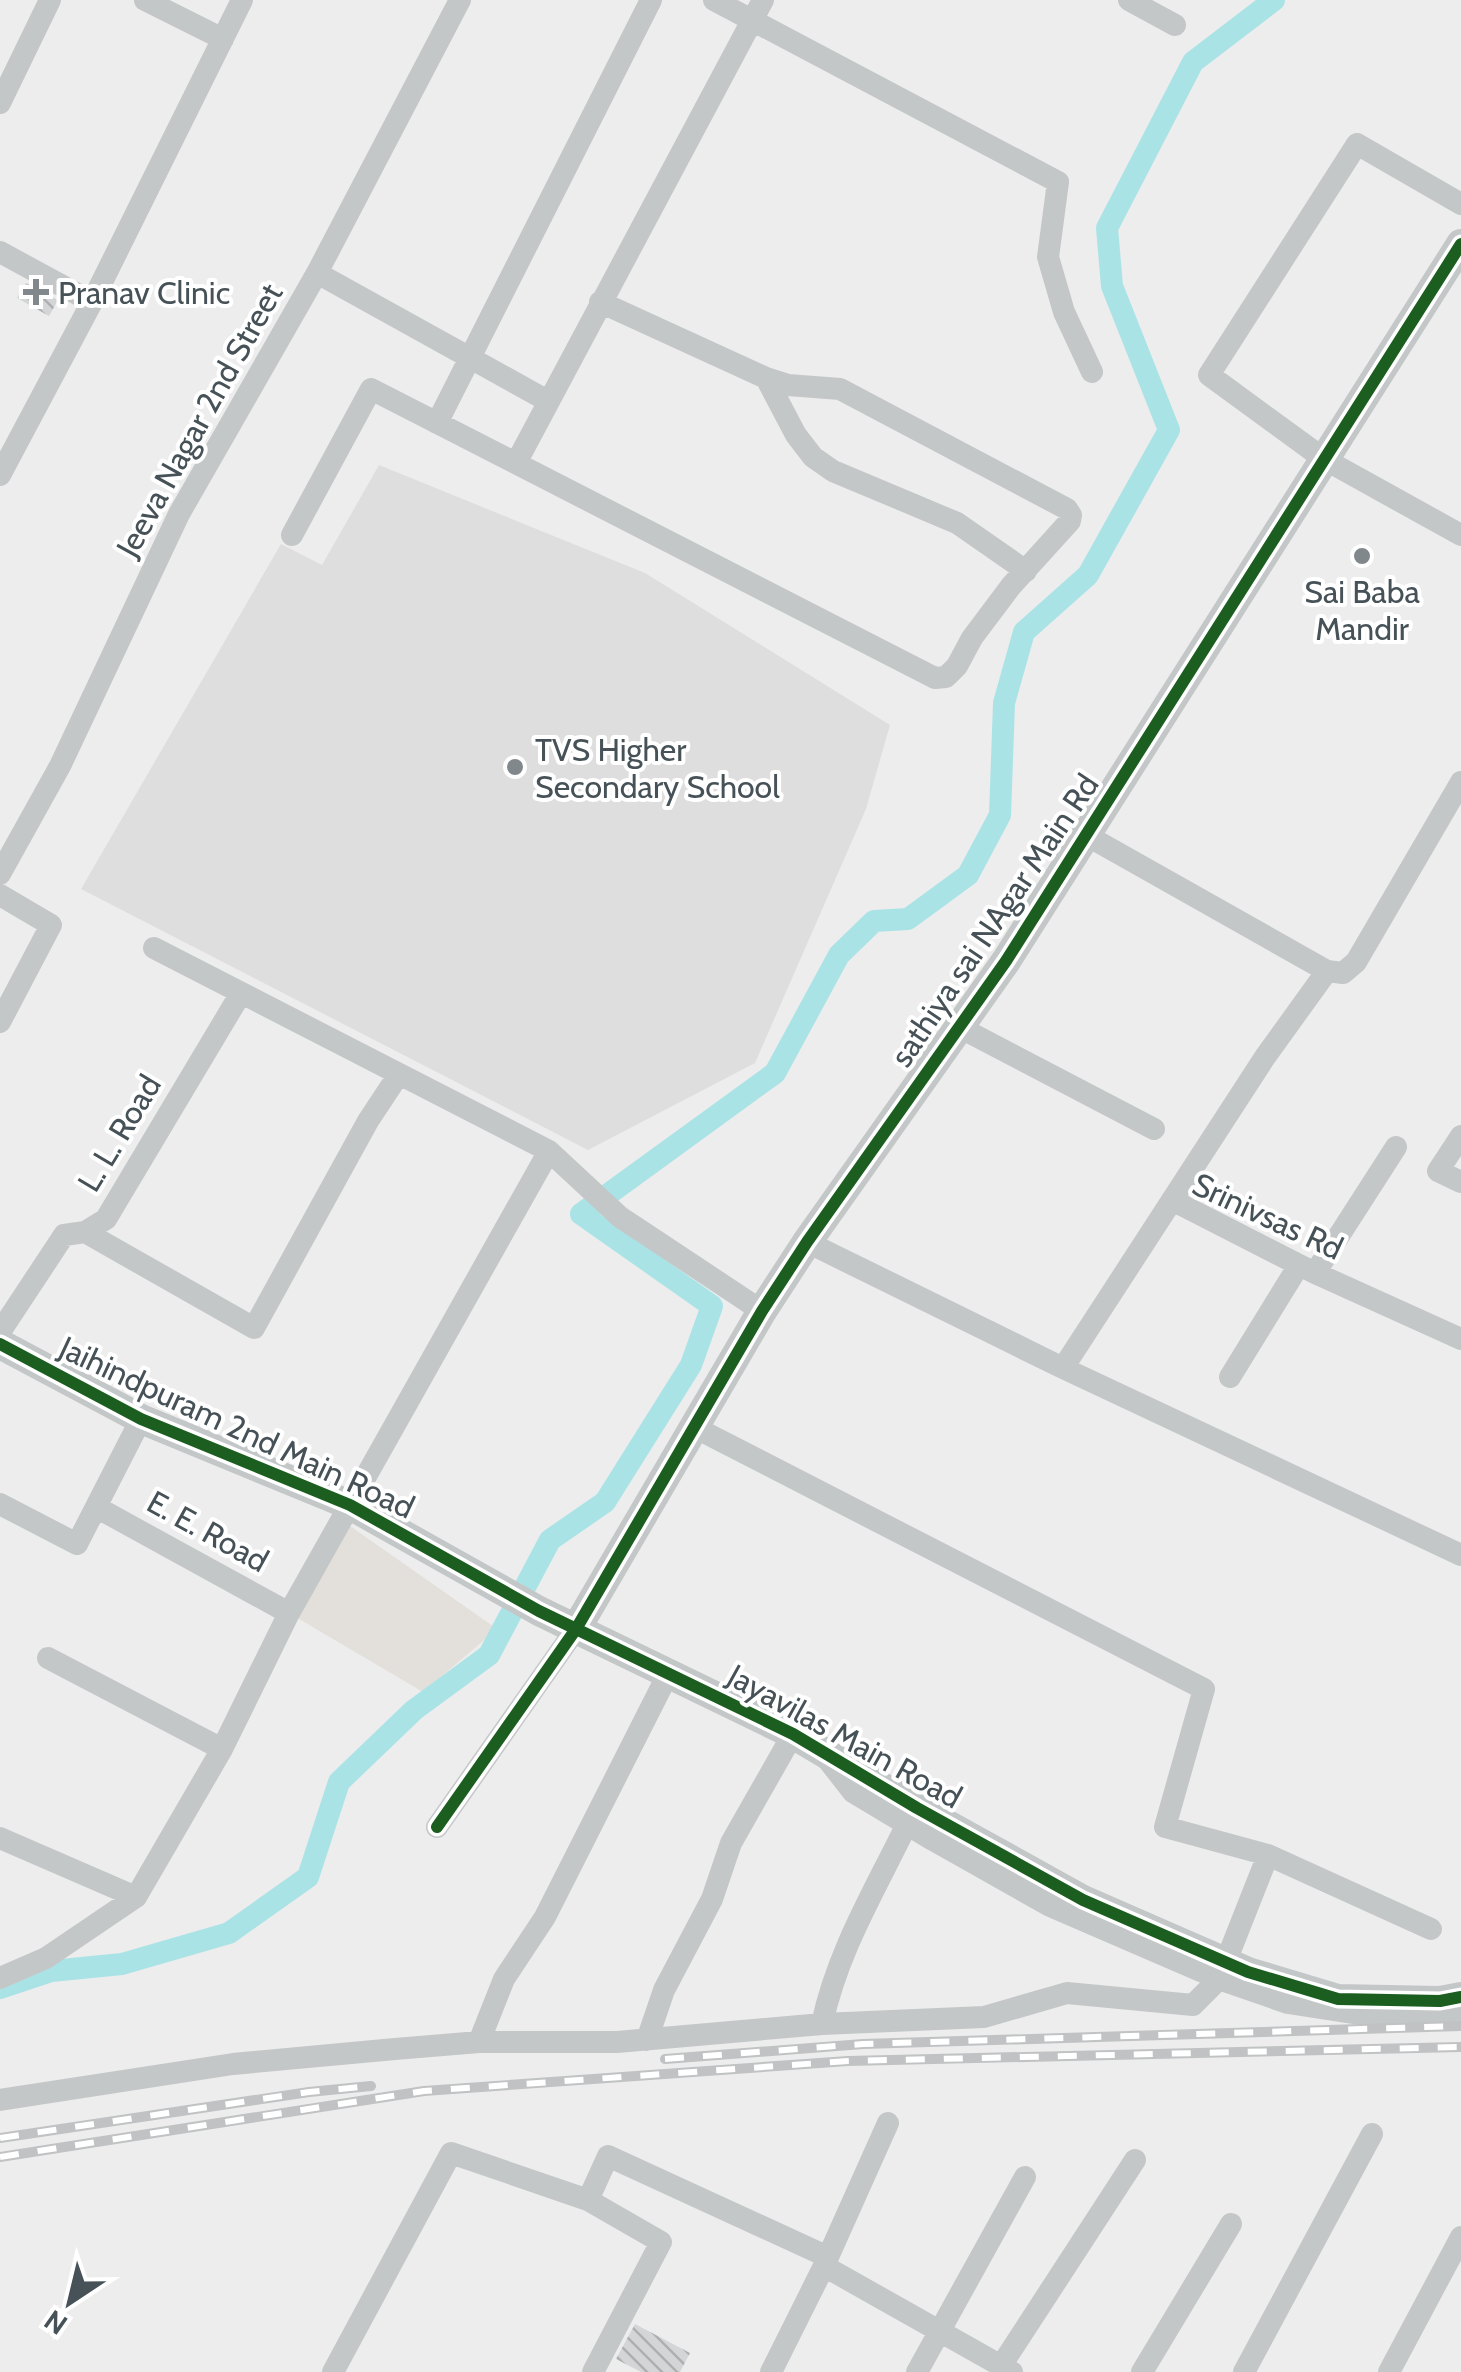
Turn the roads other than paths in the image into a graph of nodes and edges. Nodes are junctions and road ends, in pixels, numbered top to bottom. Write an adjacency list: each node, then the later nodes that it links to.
1 (50, 0): 11 (street)
2 (146, 0): 10 (street)
3 (242, 0): 10 (street)
4 (460, 0): 15 (street, Jeeva Nagar 2nd Street)
5 (651, 0): 18 (street)
6 (714, 0): 8 (street)
7 (1129, 0): 9 (street)
8 (757, 10): 17 (street); 19 (street)
9 (1175, 24)
10 (223, 39): 16 (street)
11 (0, 104)
12 (1461, 204): 23 (street)
13 (1461, 244): 23 (street, sathiya sai NAgar Main Rd)
14 (0, 252): 16 (street)
15 (317, 273): 18 (street); 31 (street, Jeeva Nagar 2nd Street)
16 (92, 302): 25 (street)
17 (600, 302): 20 (street); 21 (street)
18 (468, 357): 21 (street); 22 (street)
19 (1092, 372)
20 (766, 378): 28 (street); 28 (street)
21 (546, 400): 24 (street)
22 (437, 423): 24 (street); 27 (street)
23 (1324, 459): 26 (street); 30 (street, sathiya sai NAgar Main Rd)
24 (516, 463): 28 (street)
25 (0, 475)
26 (1461, 535)
27 (292, 536)
28 (1026, 571)
29 (1461, 782): 34 (street)
30 (1086, 835): 34 (street); 37 (street, sathiya sai NAgar Main Rd)
31 (0, 874)
32 (0, 895): 36 (street)
33 (154, 948): 35 (street)
34 (1327, 971): 44 (street)
35 (240, 993): 38 (street); 45 (street, L. L. Road)
36 (0, 1022)
37 (959, 1026): 39 (street); 46 (street, sathiya sai NAgar Main Rd)
38 (399, 1074): 42 (street); 45 (street)
39 (1154, 1129)
40 (1461, 1136): 43 (street)
41 (1396, 1147): 47 (street)
42 (549, 1151): 48 (street); 57 (street)
43 (1461, 1182)
44 (1172, 1200): 47 (street, Srinivsas Rd); 52 (street, Srinivsas Rd)
45 (84, 1232): 49 (street, L. L. Road)
46 (807, 1242): 48 (street, sathiya sai NAgar Main Rd); 52 (street)
47 (1306, 1269): 50 (street, Srinivsas Rd); 53 (street)
48 (762, 1311): 55 (street, sathiya sai NAgar Main Rd)
49 (0, 1332)
50 (1461, 1339)
51 (0, 1344): 54 (street, Jaihindpuram 2nd Main Road)
52 (1063, 1368): 59 (street)
53 (1230, 1378)
54 (141, 1418): 57 (street, Jaihindpuram 2nd Main Road); 58 (street)
55 (692, 1426): 62 (street, sathiya sai NAgar Main Rd); 71 (street)
56 (0, 1504): 58 (street)
57 (350, 1505): 60 (street, Jaihindpuram 2nd Main Road); 61 (street)
58 (96, 1507): 61 (street, E. E. Road)
59 (1461, 1555)
60 (538, 1611): 62 (street, Jayavilas Main Road)
61 (289, 1613): 66 (street)
62 (576, 1629): 64 (street, Jayavilas Main Road); 69 (street)
63 (48, 1658): 66 (street)
64 (668, 1672): 65 (street, Jayavilas Main Road); 80 (street)
65 (793, 1734): 67 (street, Jayavilas Main Road); 79 (street)
66 (222, 1749): 72 (street)
67 (820, 1750): 68 (street, Jayavilas Main Road); 76 (street, Jayavilas Main Road)
68 (908, 1824): 75 (street, Jayavilas Main Road); 78 (street)
69 (437, 1827)
70 (0, 1838): 72 (street)
71 (1268, 1856): 73 (street); 75 (street)
72 (136, 1897): 74 (street)
73 (1432, 1929)
74 (0, 1978)
75 (1219, 1979): 77 (street, Jayavilas Main Road); 78 (street)
76 (1461, 1997)
77 (1461, 2013)
78 (822, 2024): 79 (street)
79 (647, 2040): 80 (street)
80 (479, 2042): 81 (street)
81 (0, 2100)
82 (888, 2123): 89 (street)
83 (1372, 2134): 97 (street)
84 (1135, 2160): 91 (street)
85 (1025, 2176): 90 (street)
86 (588, 2200): 89 (street); 92 (street); 93 (street)
87 (1231, 2224): 96 (street)
88 (1461, 2237): 98 (street)
89 (826, 2261): 90 (street); 94 (street)
90 (939, 2331): 91 (street); 95 (street)
91 (1006, 2369)
92 (333, 2372)
93 (593, 2372)
94 (771, 2372)
95 (916, 2372)
96 (1142, 2372)
97 (1244, 2372)
98 (1389, 2372)

